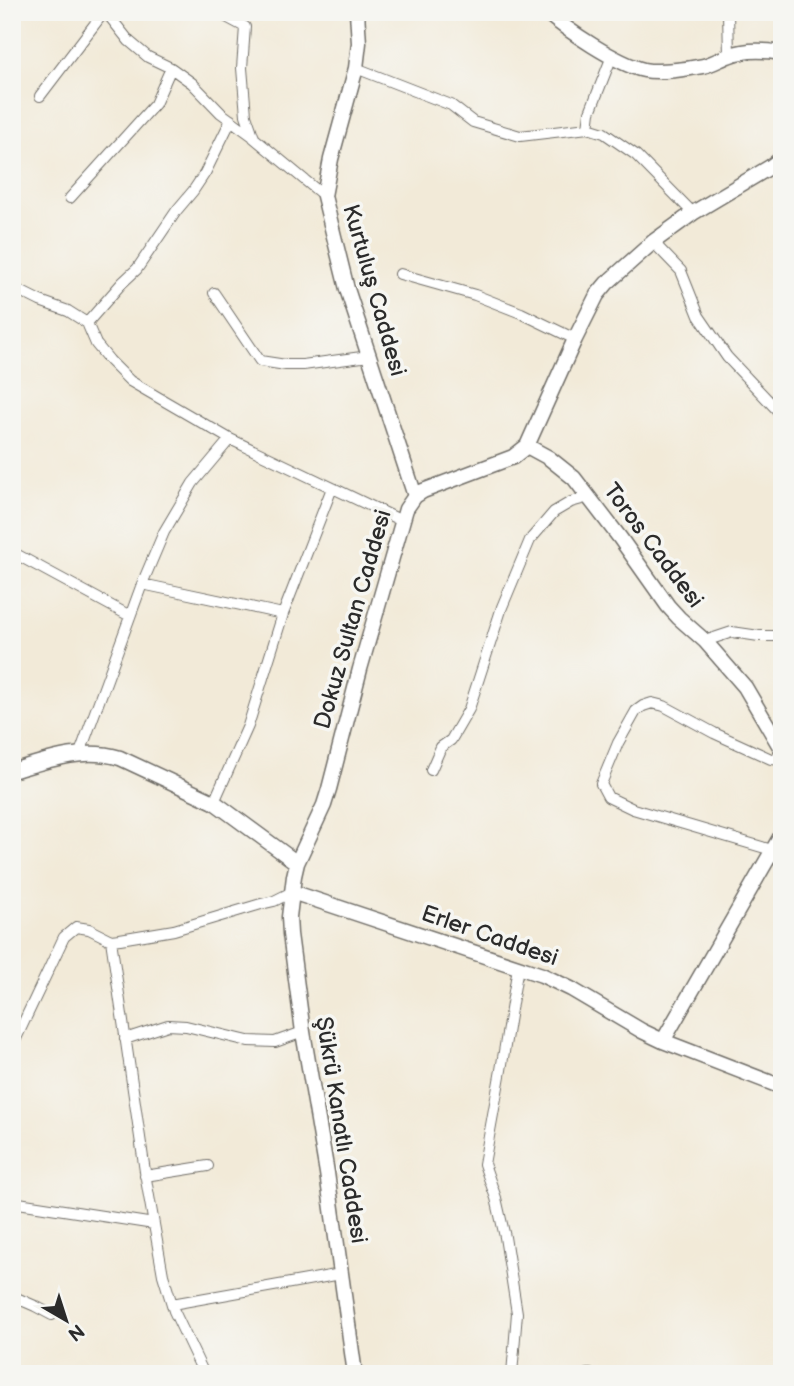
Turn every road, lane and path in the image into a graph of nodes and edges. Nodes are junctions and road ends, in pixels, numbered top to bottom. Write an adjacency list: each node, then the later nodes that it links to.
1 (105, 12): 9 (street); 11 (street)
2 (217, 12): 14 (street)
3 (357, 12): 10 (street, Kurtuluş Caddesi)
4 (546, 12): 8 (street)
5 (728, 12): 6 (street)
6 (729, 55): 7 (street); 8 (street)
7 (780, 55)
8 (612, 56): 13 (street)
9 (171, 68): 12 (street); 17 (street)
10 (356, 68): 13 (street); 16 (street, Kurtuluş Caddesi)
11 (40, 96)
12 (231, 120): 14 (street); 23 (street)
13 (588, 128): 18 (street)
14 (254, 138): 16 (street)
15 (782, 158): 18 (street)
16 (324, 196): 25 (street, Kurtuluş Caddesi)
17 (70, 198)
18 (693, 214): 19 (street)
19 (653, 242): 24 (street); 26 (street)
20 (400, 274): 24 (street)
21 (12, 287): 23 (street)
22 (214, 293): 25 (street)
23 (87, 323): 27 (street)
24 (575, 339): 28 (street)
25 (369, 356): 30 (street, Kurtuluş Caddesi)
26 (782, 415)
27 (230, 439): 29 (street); 34 (street)
28 (527, 446): 30 (street, Dokuz Sultan Caddesi); 31 (street, Toros Caddesi)
29 (332, 488): 32 (street); 35 (street)
30 (415, 496): 32 (street, Dokuz Sultan Caddesi)
31 (589, 497): 38 (street, Toros Caddesi); 42 (street)
32 (402, 521): 47 (street, Dokuz Sultan Caddesi)
33 (12, 552): 36 (street)
34 (142, 584): 35 (street); 36 (street)
35 (283, 614): 44 (street)
36 (130, 616): 40 (street)
37 (782, 636): 38 (street)
38 (705, 641): 39 (street, Toros Caddesi)
39 (782, 750)
40 (80, 753): 43 (street); 44 (street)
41 (782, 760): 46 (street)
42 (431, 770)
43 (12, 771)
44 (214, 802): 47 (street)
45 (782, 834): 46 (street)
46 (777, 851): 53 (street)
47 (297, 863): 48 (street, Dokuz Sultan Caddesi)
48 (292, 892): 49 (street); 50 (street, Erler Caddesi); 51 (street, Şükrü Kanatlı Caddesi)
49 (111, 940): 52 (street); 54 (street)
50 (519, 967): 53 (street, Erler Caddesi); 66 (street)
51 (303, 1032): 52 (street); 60 (street, Şükrü Kanatlı Caddesi)
52 (125, 1039): 57 (street)
53 (663, 1041): 55 (street, Erler Caddesi)
54 (12, 1047)
55 (782, 1087)
56 (208, 1166): 57 (street)
57 (145, 1176): 59 (street)
58 (12, 1202): 59 (street)
59 (154, 1224): 62 (street)
60 (341, 1274): 62 (street); 65 (street, Şükrü Kanatlı Caddesi)
61 (12, 1296): 63 (street)
62 (172, 1304): 64 (street)
63 (52, 1315)
64 (204, 1374)
65 (355, 1374)
66 (512, 1374)

